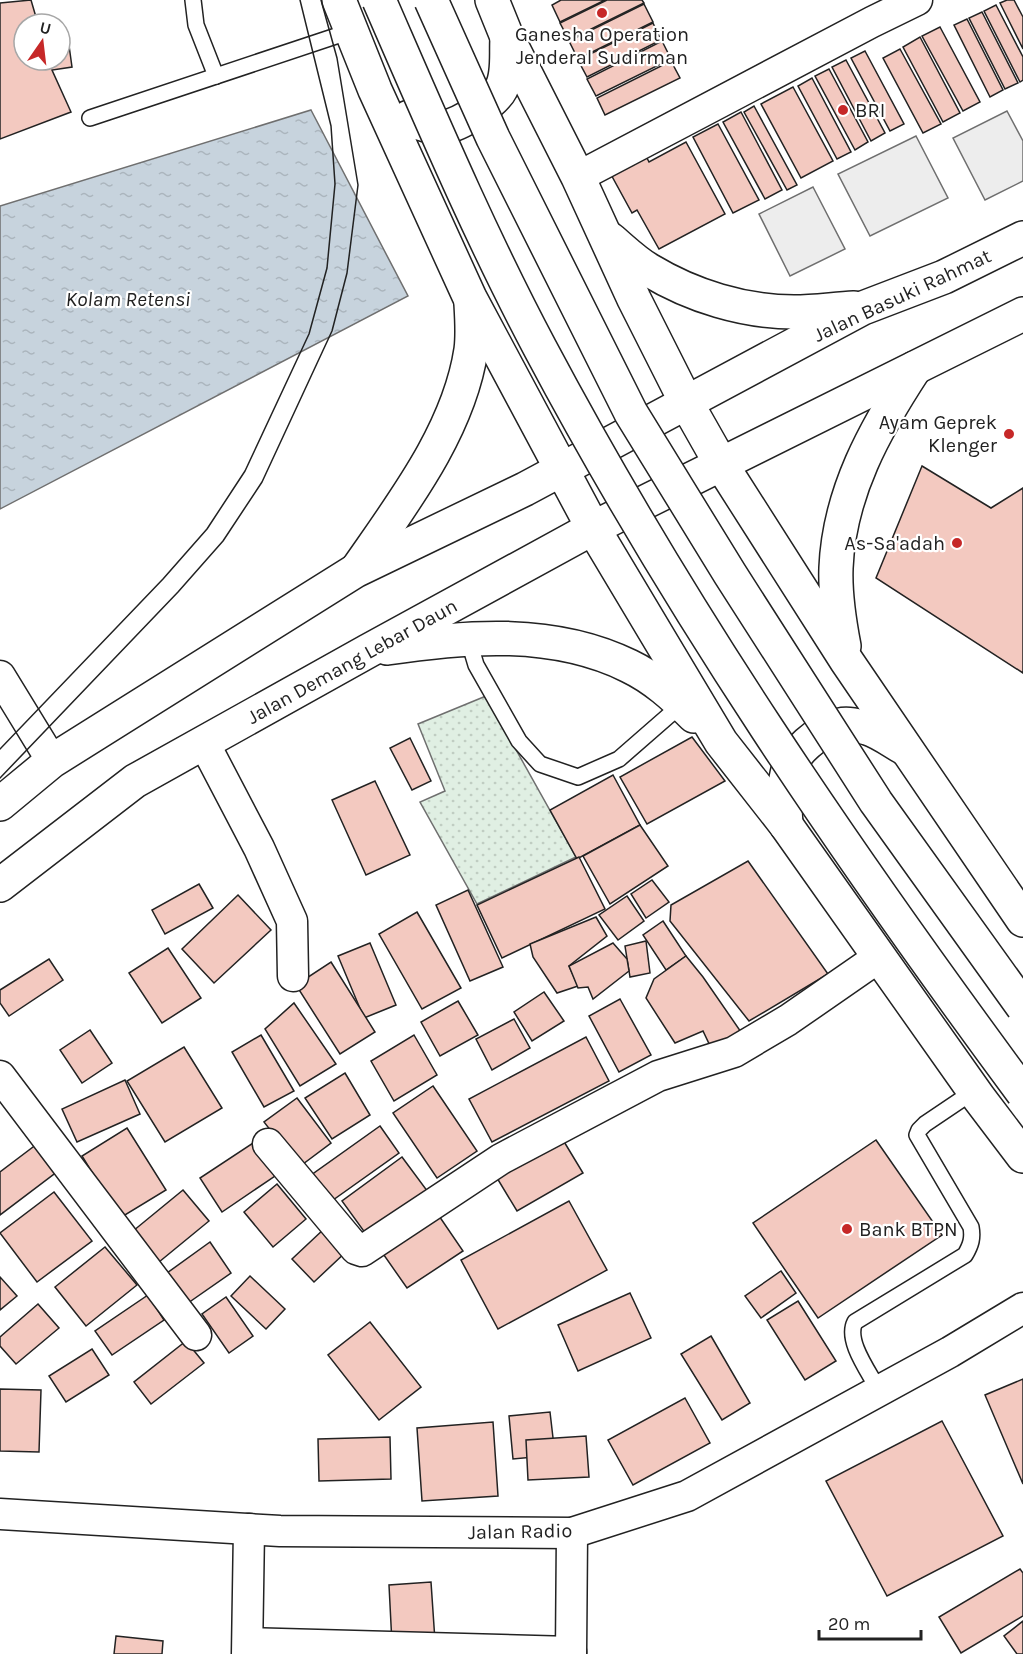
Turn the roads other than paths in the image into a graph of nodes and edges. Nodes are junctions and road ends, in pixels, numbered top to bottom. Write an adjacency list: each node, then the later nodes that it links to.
1 (193, 0): 10 (lane)
2 (339, 0): 8 (highway)
3 (379, 0): 43 (highway, bridge)
4 (431, 0): 40 (highway, bridge)
5 (492, 0): 9 (highway)
6 (916, 0): 7 (street)
7 (866, 11): 13 (street)
8 (351, 31): 10 (lane); 11 (highway)
9 (507, 37): 11 (highway); 13 (highway)
10 (216, 76): 12 (lane)
11 (375, 90): 16 (highway)
12 (90, 118)
13 (578, 177): 14 (highway)
14 (603, 234): 17 (highway); 20 (highway)
15 (1023, 238): 17 (highway, Jalan Basuki Rahmat)
16 (470, 298): 22 (highway); 24 (highway)
17 (863, 308): 20 (highway, Jalan Basuki Rahmat)
18 (1023, 314): 19 (highway)
19 (916, 367): 21 (highway); 27 (highway)
20 (687, 404): 21 (highway); 22 (highway)
21 (721, 464): 23 (highway, Jalan Demang Lebar Daun); 27 (highway)
22 (562, 470): 23 (highway); 24 (highway)
23 (593, 528): 26 (highway, Jalan Demang Lebar Daun); 30 (highway)
24 (355, 572): 33 (highway)
25 (468, 638): 26 (highway); 29 (highway); 29 (lane)
26 (368, 651): 31 (highway, Jalan Demang Lebar Daun)
27 (846, 660): 32 (highway)
28 (0, 676): 33 (street)
29 (682, 704): 30 (highway)
30 (721, 742): 35 (highway)
31 (204, 743): 36 (highway, Jalan Demang Lebar Daun); 39 (street)
32 (906, 749): 35 (highway); 37 (highway)
33 (52, 761): 34 (highway)
34 (0, 804)
35 (786, 825): 38 (highway)
36 (0, 885)
37 (1023, 920)
38 (879, 957): 42 (highway); 44 (street)
39 (293, 976)
40 (1023, 1007)
41 (0, 1076): 47 (street)
42 (974, 1091): 45 (highway); 48 (lane)
43 (1023, 1093)
44 (268, 1144)
45 (1023, 1156)
46 (1023, 1308): 48 (street, Jalan Radio)
47 (196, 1335)
48 (879, 1391): 51 (street, Jalan Radio)
49 (0, 1514): 50 (street, Jalan Radio)
50 (249, 1529): 51 (street, Jalan Radio); 52 (street)
51 (572, 1533): 53 (street)
52 (248, 1649): 53 (street)
53 (571, 1653)

